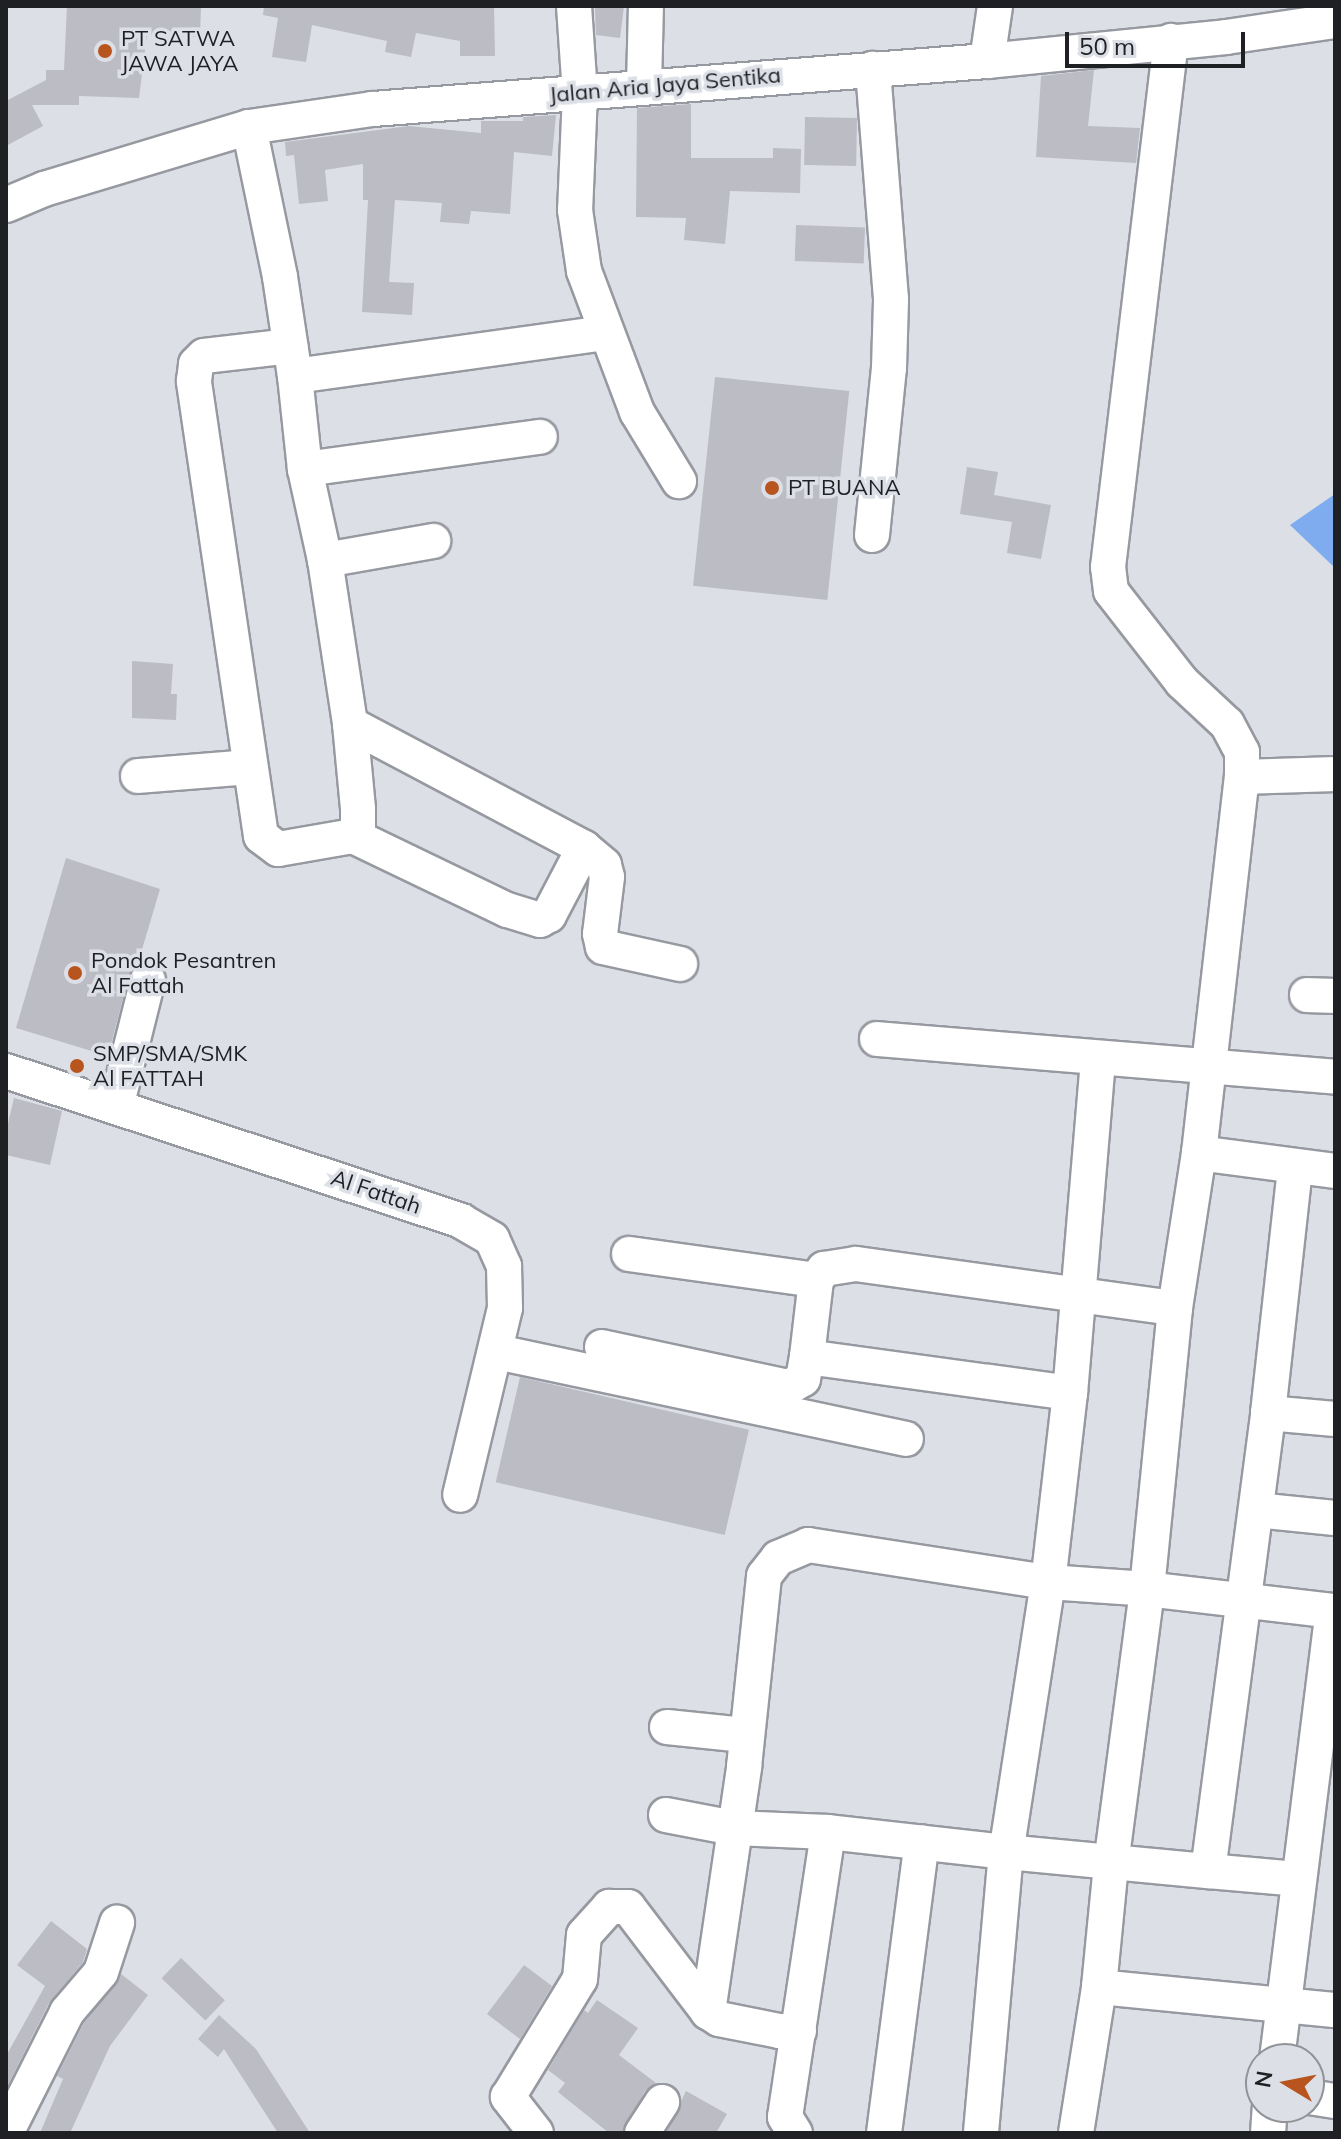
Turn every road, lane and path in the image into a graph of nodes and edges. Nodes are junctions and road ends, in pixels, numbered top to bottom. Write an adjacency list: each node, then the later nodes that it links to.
1 (574, 6): 9 (street)
2 (646, 6): 8 (street)
3 (995, 6): 6 (street)
4 (1335, 21): 5 (street, Jalan Aria Jaya Sentika)
5 (1171, 41): 6 (street, Jalan Aria Jaya Sentika); 24 (street)
6 (987, 61): 7 (street, Jalan Aria Jaya Sentika)
7 (873, 69): 8 (street, Jalan Aria Jaya Sentika); 17 (street)
8 (644, 86): 9 (street, Jalan Aria Jaya Sentika)
9 (580, 93): 10 (street, Jalan Aria Jaya Sentika); 12 (street)
10 (249, 127): 11 (street, Jalan Aria Jaya Sentika); 13 (street)
11 (6, 205)
12 (605, 333): 13 (street); 16 (street)
13 (292, 361): 15 (street); 21 (street)
14 (540, 437): 15 (street)
15 (305, 469): 19 (street)
16 (679, 481)
17 (872, 535)
18 (433, 541): 19 (street)
19 (325, 560): 20 (street)
20 (350, 724): 25 (street); 26 (street)
21 (249, 767): 23 (street); 25 (street)
22 (1335, 774): 24 (street)
23 (138, 776)
24 (1242, 777): 31 (street)
25 (353, 836): 26 (street)
26 (584, 848): 27 (street)
27 (680, 964)
28 (148, 980): 34 (street)
29 (877, 1039): 30 (street)
30 (1098, 1060): 31 (street); 40 (street)
31 (1208, 1065): 33 (street); 35 (street)
32 (6, 1071): 34 (street, Al Fattah)
33 (1335, 1077)
34 (116, 1107): 43 (street, Al Fattah)
35 (1199, 1153): 36 (street); 41 (street)
36 (1295, 1167): 37 (street); 46 (street)
37 (1335, 1171)
38 (629, 1254): 39 (street)
39 (816, 1280): 40 (street); 44 (street)
40 (1078, 1293): 41 (street); 45 (street)
41 (1175, 1308): 53 (street)
42 (602, 1347): 44 (street)
43 (497, 1352): 48 (street); 49 (street, Al Fattah)
44 (807, 1357): 45 (street)
45 (1070, 1393): 52 (street)
46 (1268, 1413): 47 (street); 50 (street)
47 (1335, 1419)
48 (906, 1439)
49 (460, 1495)
50 (1256, 1510): 51 (street); 54 (street)
51 (1335, 1518)
52 (1048, 1582): 53 (street); 57 (street); 62 (street)
53 (1147, 1589): 54 (street); 63 (street)
54 (1243, 1601): 55 (street); 64 (street)
55 (1334, 1611): 65 (street)
56 (667, 1727): 57 (street)
57 (745, 1735): 59 (street)
58 (666, 1815): 59 (street)
59 (734, 1828): 60 (street); 70 (street)
60 (828, 1832): 61 (street); 71 (street)
61 (922, 1842): 62 (street); 78 (street)
62 (1006, 1852): 63 (street); 79 (street)
63 (1111, 1864): 64 (street); 67 (street)
64 (1208, 1871): 65 (street)
65 (1297, 1879): 68 (street)
66 (117, 1923): 74 (street)
67 (1099, 1987): 68 (street); 80 (street)
68 (1286, 2004): 69 (street); 72 (street)
69 (1335, 2010)
70 (708, 2012): 71 (street); 75 (street)
71 (799, 2031): 77 (street)
72 (1280, 2043)
73 (662, 2102): 76 (street)
74 (6, 2133)
75 (536, 2133)
76 (642, 2133)
77 (795, 2133)
78 (884, 2133)
79 (981, 2133)
80 (1076, 2133)

